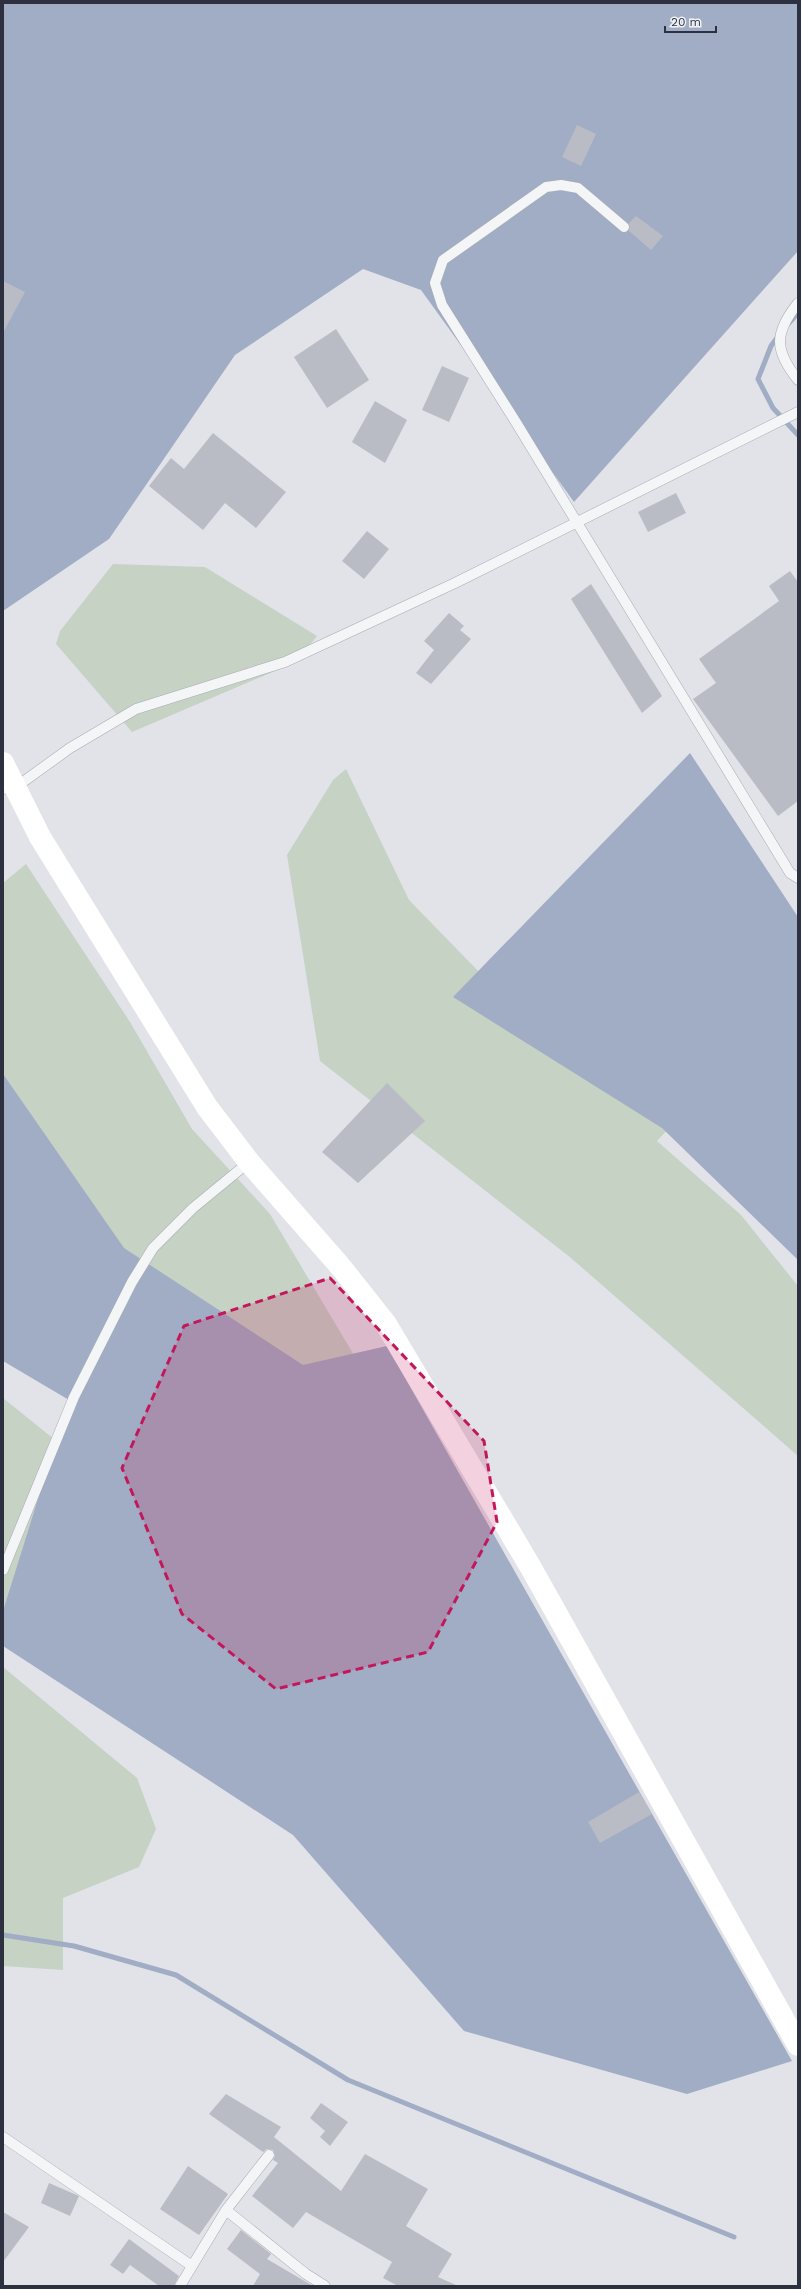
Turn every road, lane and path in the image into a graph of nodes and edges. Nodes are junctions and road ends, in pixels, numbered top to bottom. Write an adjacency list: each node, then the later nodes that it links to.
1 (624, 227): 5 (lane)
2 (798, 303): 3 (lane)
3 (798, 380)
4 (798, 412): 5 (lane)
5 (577, 522): 7 (lane); 8 (lane)
6 (3, 763): 7 (street)
7 (10, 788): 9 (street)
8 (798, 878)
9 (249, 1162): 10 (lane); 11 (street)
10 (3, 1570)
11 (798, 2045)
12 (3, 2137): 15 (lane)
13 (269, 2155): 14 (lane)
14 (226, 2210): 15 (lane); 17 (lane)
15 (192, 2266): 16 (lane)
16 (180, 2286)
17 (325, 2286)

